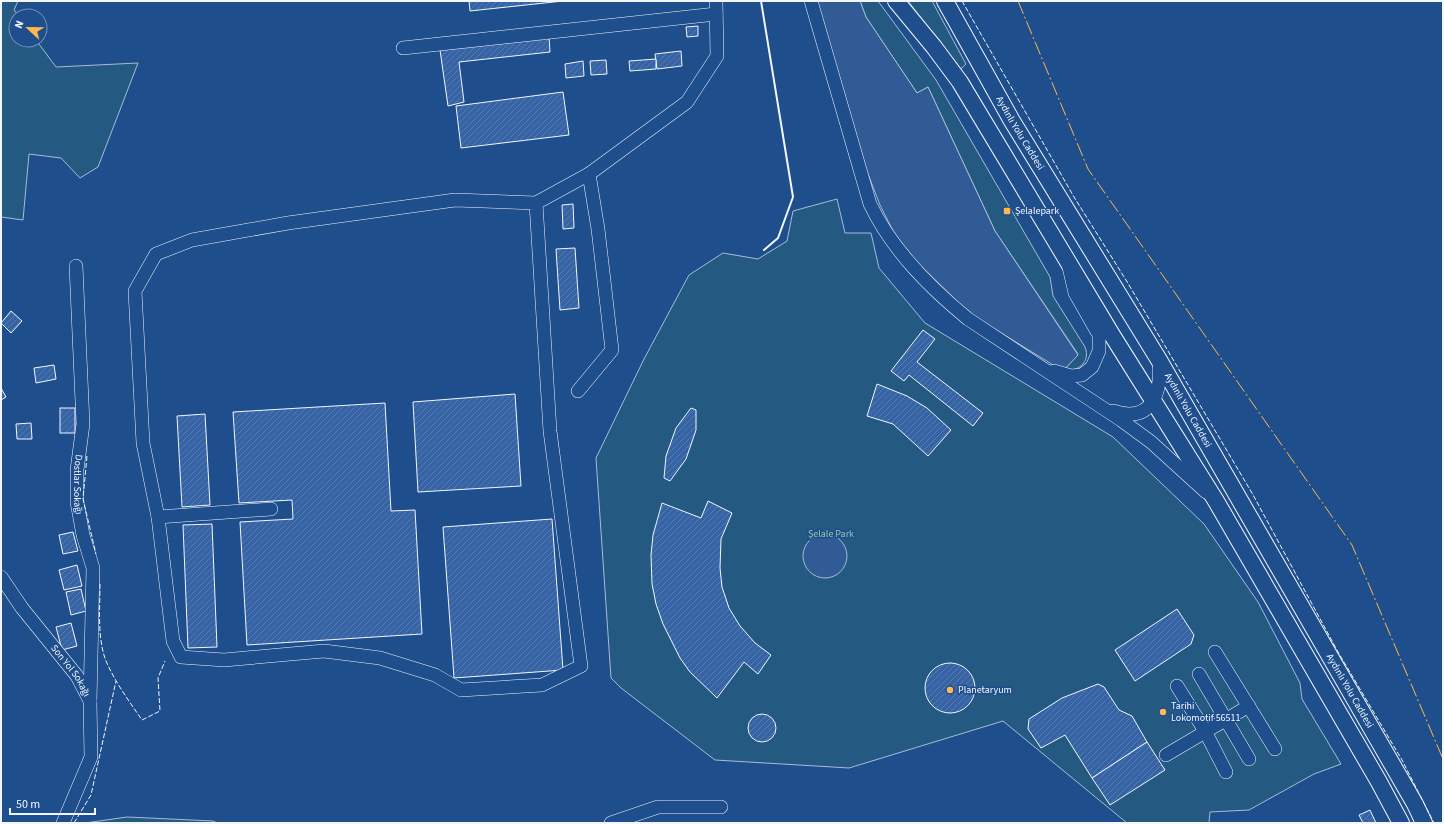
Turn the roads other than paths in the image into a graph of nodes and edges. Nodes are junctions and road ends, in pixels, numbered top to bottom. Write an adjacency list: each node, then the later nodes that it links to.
1 (811, 1): 11 (street, Aydınlı Yolu Caddesi)
2 (896, 1): 8 (main road, Aydınlı Yolu Caddesi)
3 (944, 1): 10 (main road, Aydınlı Yolu Caddesi)
4 (716, 8): 5 (street); 6 (street)
5 (403, 48)
6 (588, 174): 7 (street); 12 (street)
7 (536, 203): 17 (street); 17 (street)
8 (1067, 260): 11 (street, Aydınlı Yolu Caddesi); 13 (main road, Aydınlı Yolu Caddesi)
9 (76, 266): 22 (street, Dostlar Sokağı)
10 (1159, 360): 13 (street); 34 (main road, Aydınlı Yolu Caddesi)
11 (1036, 366): 14 (street, Aydınlı Yolu Caddesi)
12 (578, 391)
13 (1153, 400): 14 (street, Aydınlı Yolu Caddesi); 15 (main road, Aydınlı Yolu Caddesi)
14 (1097, 404): 15 (street, Aydınlı Yolu Caddesi)
15 (1216, 501): 33 (main road, Aydınlı Yolu Caddesi)
16 (271, 509): 17 (street)
17 (158, 517)
18 (1, 577): 22 (street, Son Yol Sokağı)
19 (1215, 652): 23 (street)
20 (1199, 674): 24 (street)
21 (1177, 686): 25 (street)
22 (90, 701): 31 (street, Son Yol Sokağı)
23 (1249, 706): 24 (street); 26 (street)
24 (1226, 718): 25 (street); 28 (street)
25 (1205, 731): 27 (street); 29 (street)
26 (1275, 749)
27 (1166, 755)
28 (1249, 759)
29 (1226, 772)
30 (721, 807): 32 (street)
31 (63, 823)
32 (611, 823)
33 (1401, 823)
34 (1424, 823)

